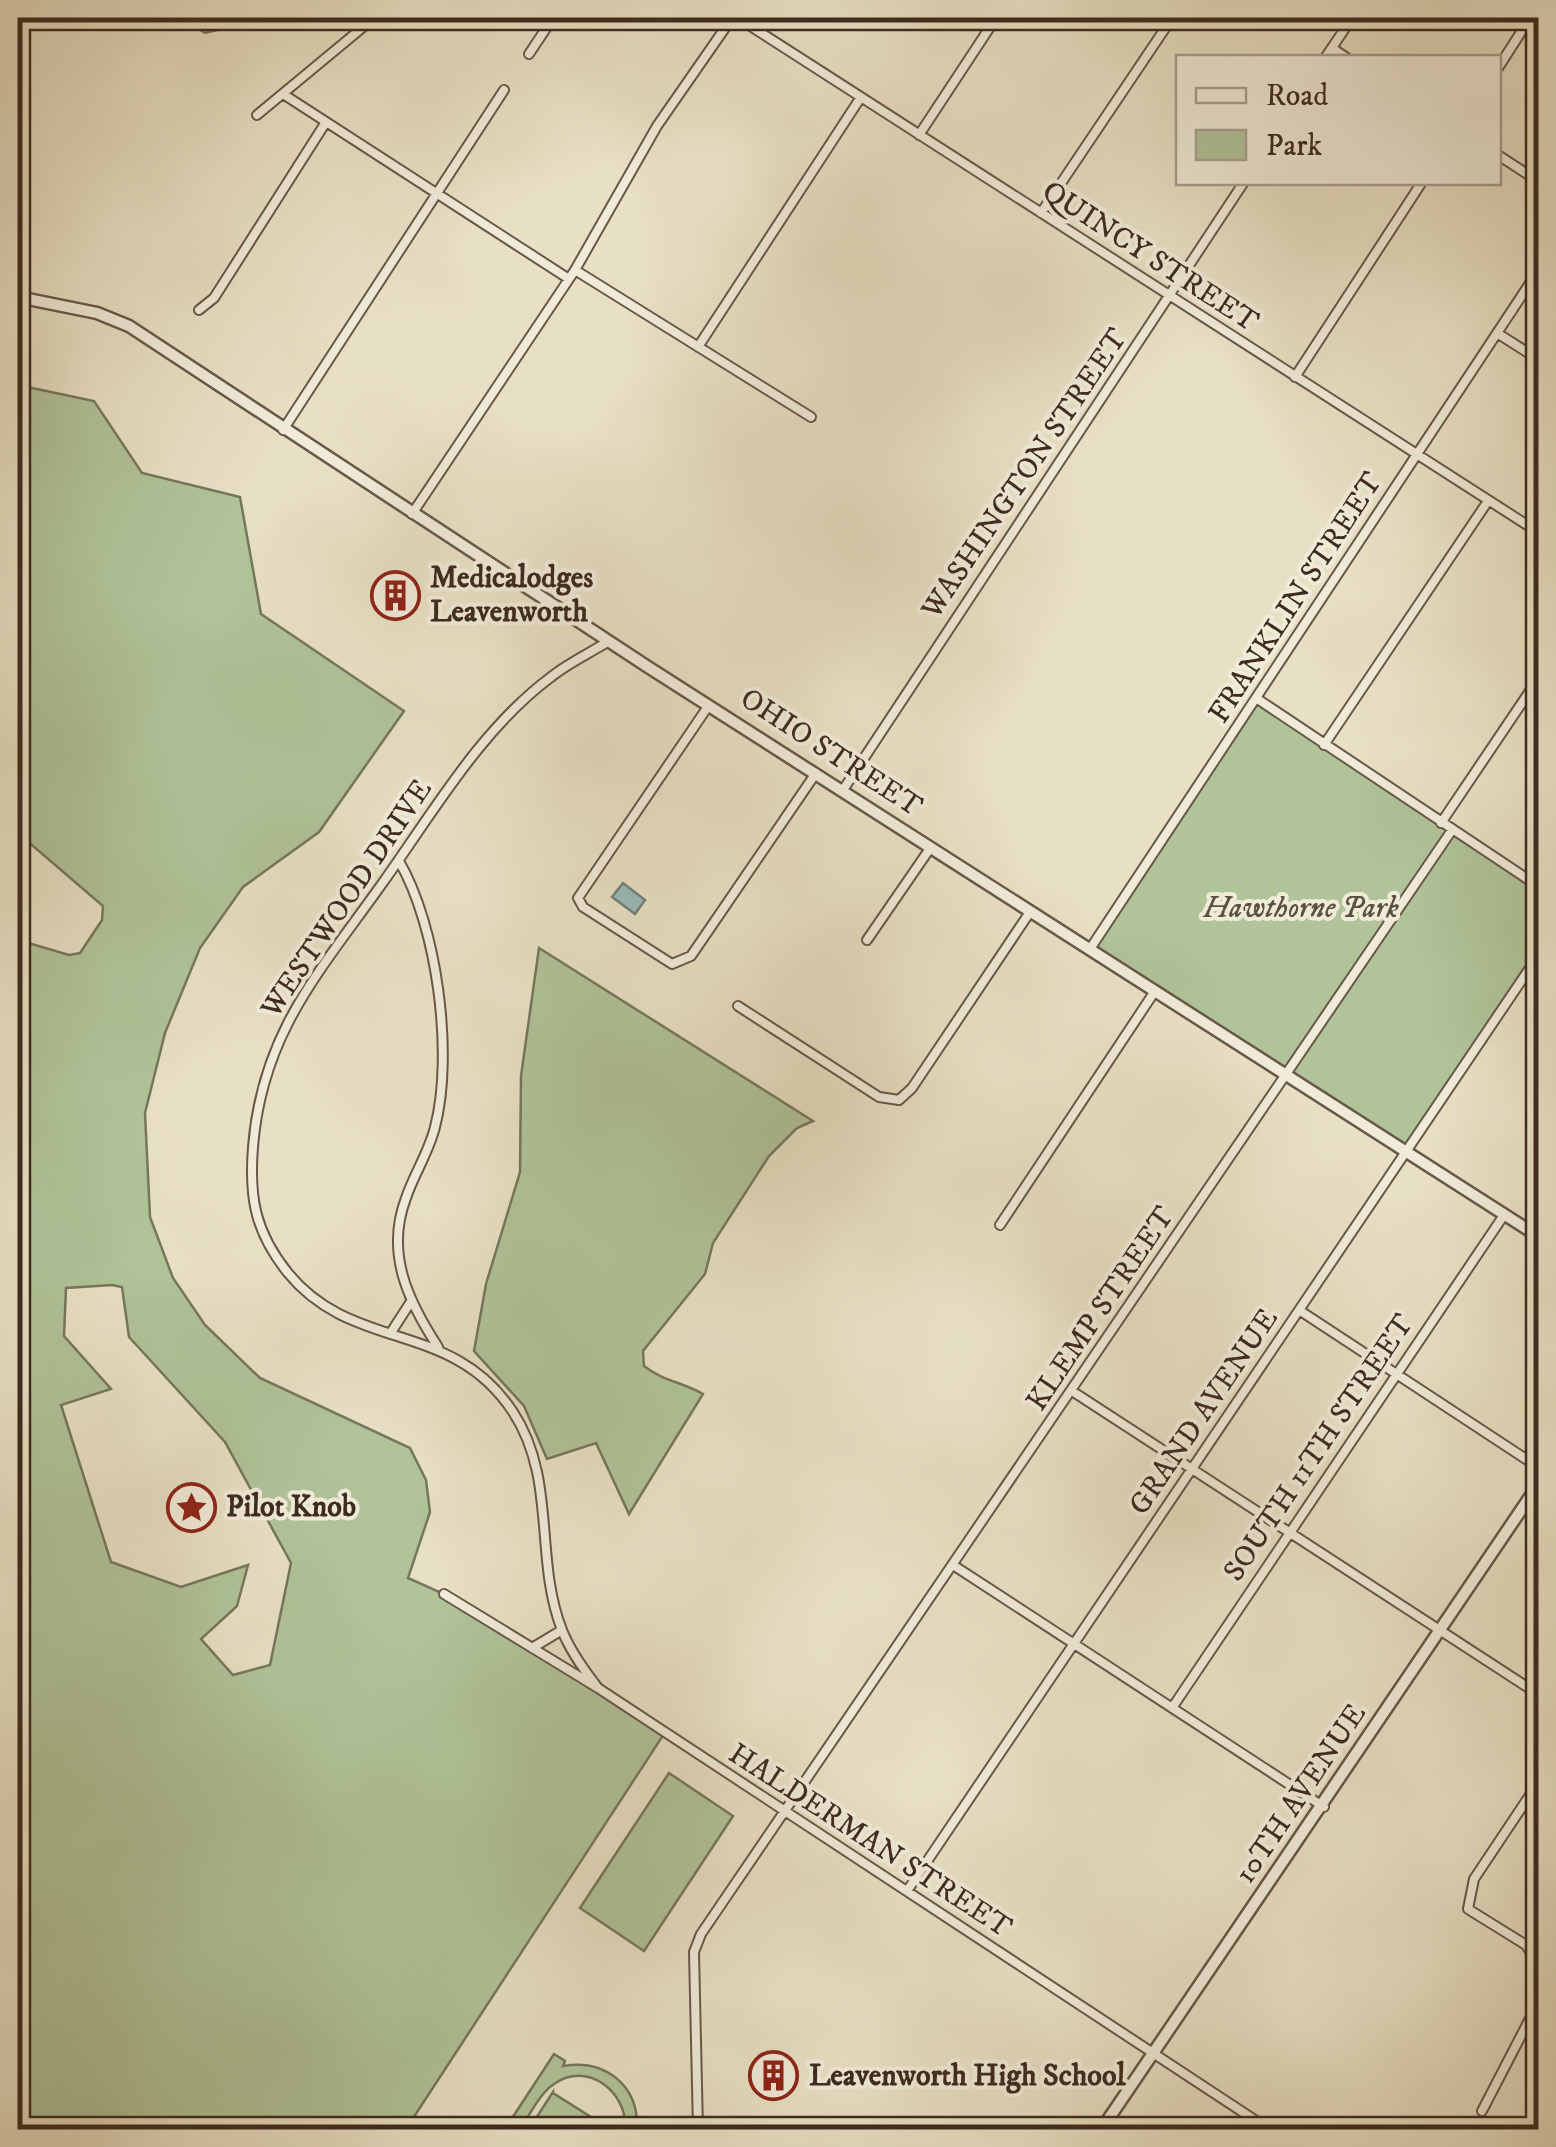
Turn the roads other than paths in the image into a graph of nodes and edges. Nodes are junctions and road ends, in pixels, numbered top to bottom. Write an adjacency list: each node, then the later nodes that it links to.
1 (374, 18): 14 (street)
2 (553, 18): 9 (street)
3 (735, 18): 15 (street, QUINCY STREET); 26 (street)
4 (996, 18): 18 (street)
5 (1172, 18): 24 (street)
6 (1352, 18): 8 (street)
7 (1530, 18): 12 (street)
8 (1332, 48): 10 (street); 11 (street)
9 (529, 54)
10 (1327, 55)
11 (1342, 55)
12 (1501, 63)
13 (504, 90): 23 (street)
14 (283, 94): 16 (street); 17 (street)
15 (861, 97): 18 (street, QUINCY STREET); 31 (street)
16 (257, 115)
17 (326, 122): 23 (street); 29 (street)
18 (919, 135): 24 (street, QUINCY STREET)
19 (1501, 156): 20 (street)
20 (1538, 181)
21 (1242, 185): 27 (street, WASHINGTON STREET)
22 (1420, 185): 33 (street)
23 (436, 194): 26 (street); 35 (street)
24 (1041, 214): 27 (street, QUINCY STREET)
25 (1538, 271): 30 (street, FRANKLIN STREET)
26 (572, 274): 31 (street); 38 (street)
27 (1170, 296): 33 (street, QUINCY STREET); 46 (street, WASHINGTON STREET)
28 (18, 297): 35 (street, OHIO STREET)
29 (199, 310)
30 (1498, 333): 32 (street); 36 (street, FRANKLIN STREET)
31 (698, 347): 34 (street)
32 (1538, 359)
33 (1294, 377): 36 (street, QUINCY STREET)
34 (811, 417)
35 (282, 430): 38 (street, OHIO STREET)
36 (1418, 454): 37 (street, QUINCY STREET); 42 (street, FRANKLIN STREET)
37 (1488, 501): 39 (street, QUINCY STREET); 44 (street)
38 (412, 514): 40 (street, OHIO STREET)
39 (1538, 532)
40 (609, 642): 43 (street, OHIO STREET); 50 (street, WESTWOOD DRIVE)
41 (1538, 680): 47 (street)
42 (1256, 698): 44 (street); 54 (street, FRANKLIN STREET)
43 (709, 705): 45 (street, OHIO STREET); 45 (street)
44 (1324, 745): 47 (street)
45 (816, 773): 46 (street, OHIO STREET)
46 (843, 790): 49 (street, OHIO STREET)
47 (1442, 823): 48 (street)
48 (1452, 830): 51 (street); 58 (street, KLEMP STREET)
49 (930, 847): 52 (street, OHIO STREET); 53 (street)
50 (399, 860): 63 (street); 65 (street, WESTWOOD DRIVE)
51 (1538, 886)
52 (1030, 912): 54 (street, OHIO STREET); 57 (street)
53 (868, 940)
54 (1090, 949): 56 (street, OHIO STREET)
55 (1538, 956): 59 (street, GRAND AVENUE)
56 (1155, 991): 58 (street, OHIO STREET); 61 (street)
57 (738, 1006)
58 (1287, 1075): 59 (street, OHIO STREET); 68 (street, KLEMP STREET)
59 (1405, 1152): 60 (street, OHIO STREET); 64 (street, GRAND AVENUE)
60 (1504, 1215): 62 (street, OHIO STREET); 67 (street, SOUTH 11TH STREET)
61 (1000, 1225)
62 (1536, 1230)
63 (410, 1303): 65 (street); 66 (street)
64 (1299, 1310): 67 (street); 70 (street, GRAND AVENUE)
65 (390, 1334): 66 (street, WESTWOOD DRIVE)
66 (438, 1347): 75 (street, WESTWOOD DRIVE)
67 (1396, 1373): 69 (street); 72 (street, SOUTH 11TH STREET)
68 (1072, 1391): 70 (street); 73 (street, KLEMP STREET)
69 (1538, 1467)
70 (1193, 1471): 72 (street); 77 (street, GRAND AVENUE)
71 (1538, 1485): 76 (street, 10TH AVENUE)
72 (1289, 1533): 76 (street); 81 (street, SOUTH 11TH STREET)
73 (953, 1565): 77 (street); 84 (street, KLEMP STREET)
74 (444, 1594): 78 (street, HALDERMAN STREET)
75 (562, 1630): 78 (street); 79 (street, WESTWOOD DRIVE)
76 (1442, 1631): 80 (street); 83 (street, 10TH AVENUE)
77 (1074, 1645): 81 (street); 85 (street, GRAND AVENUE)
78 (532, 1648): 79 (street, HALDERMAN STREET)
79 (598, 1688): 84 (street, HALDERMAN STREET)
80 (1538, 1694)
81 (1172, 1708): 83 (street)
82 (1538, 1784): 86 (street)
83 (1324, 1807): 88 (street, 10TH AVENUE)
84 (783, 1810): 85 (street, HALDERMAN STREET); 90 (street)
85 (907, 1892): 88 (street, HALDERMAN STREET)
86 (1538, 1964)
87 (1538, 2004): 89 (street)
88 (1153, 2052): 91 (street, 10TH AVENUE); 92 (street, HALDERMAN STREET)
89 (1482, 2111)
90 (698, 2130)
91 (1102, 2130)
92 (1270, 2130)

